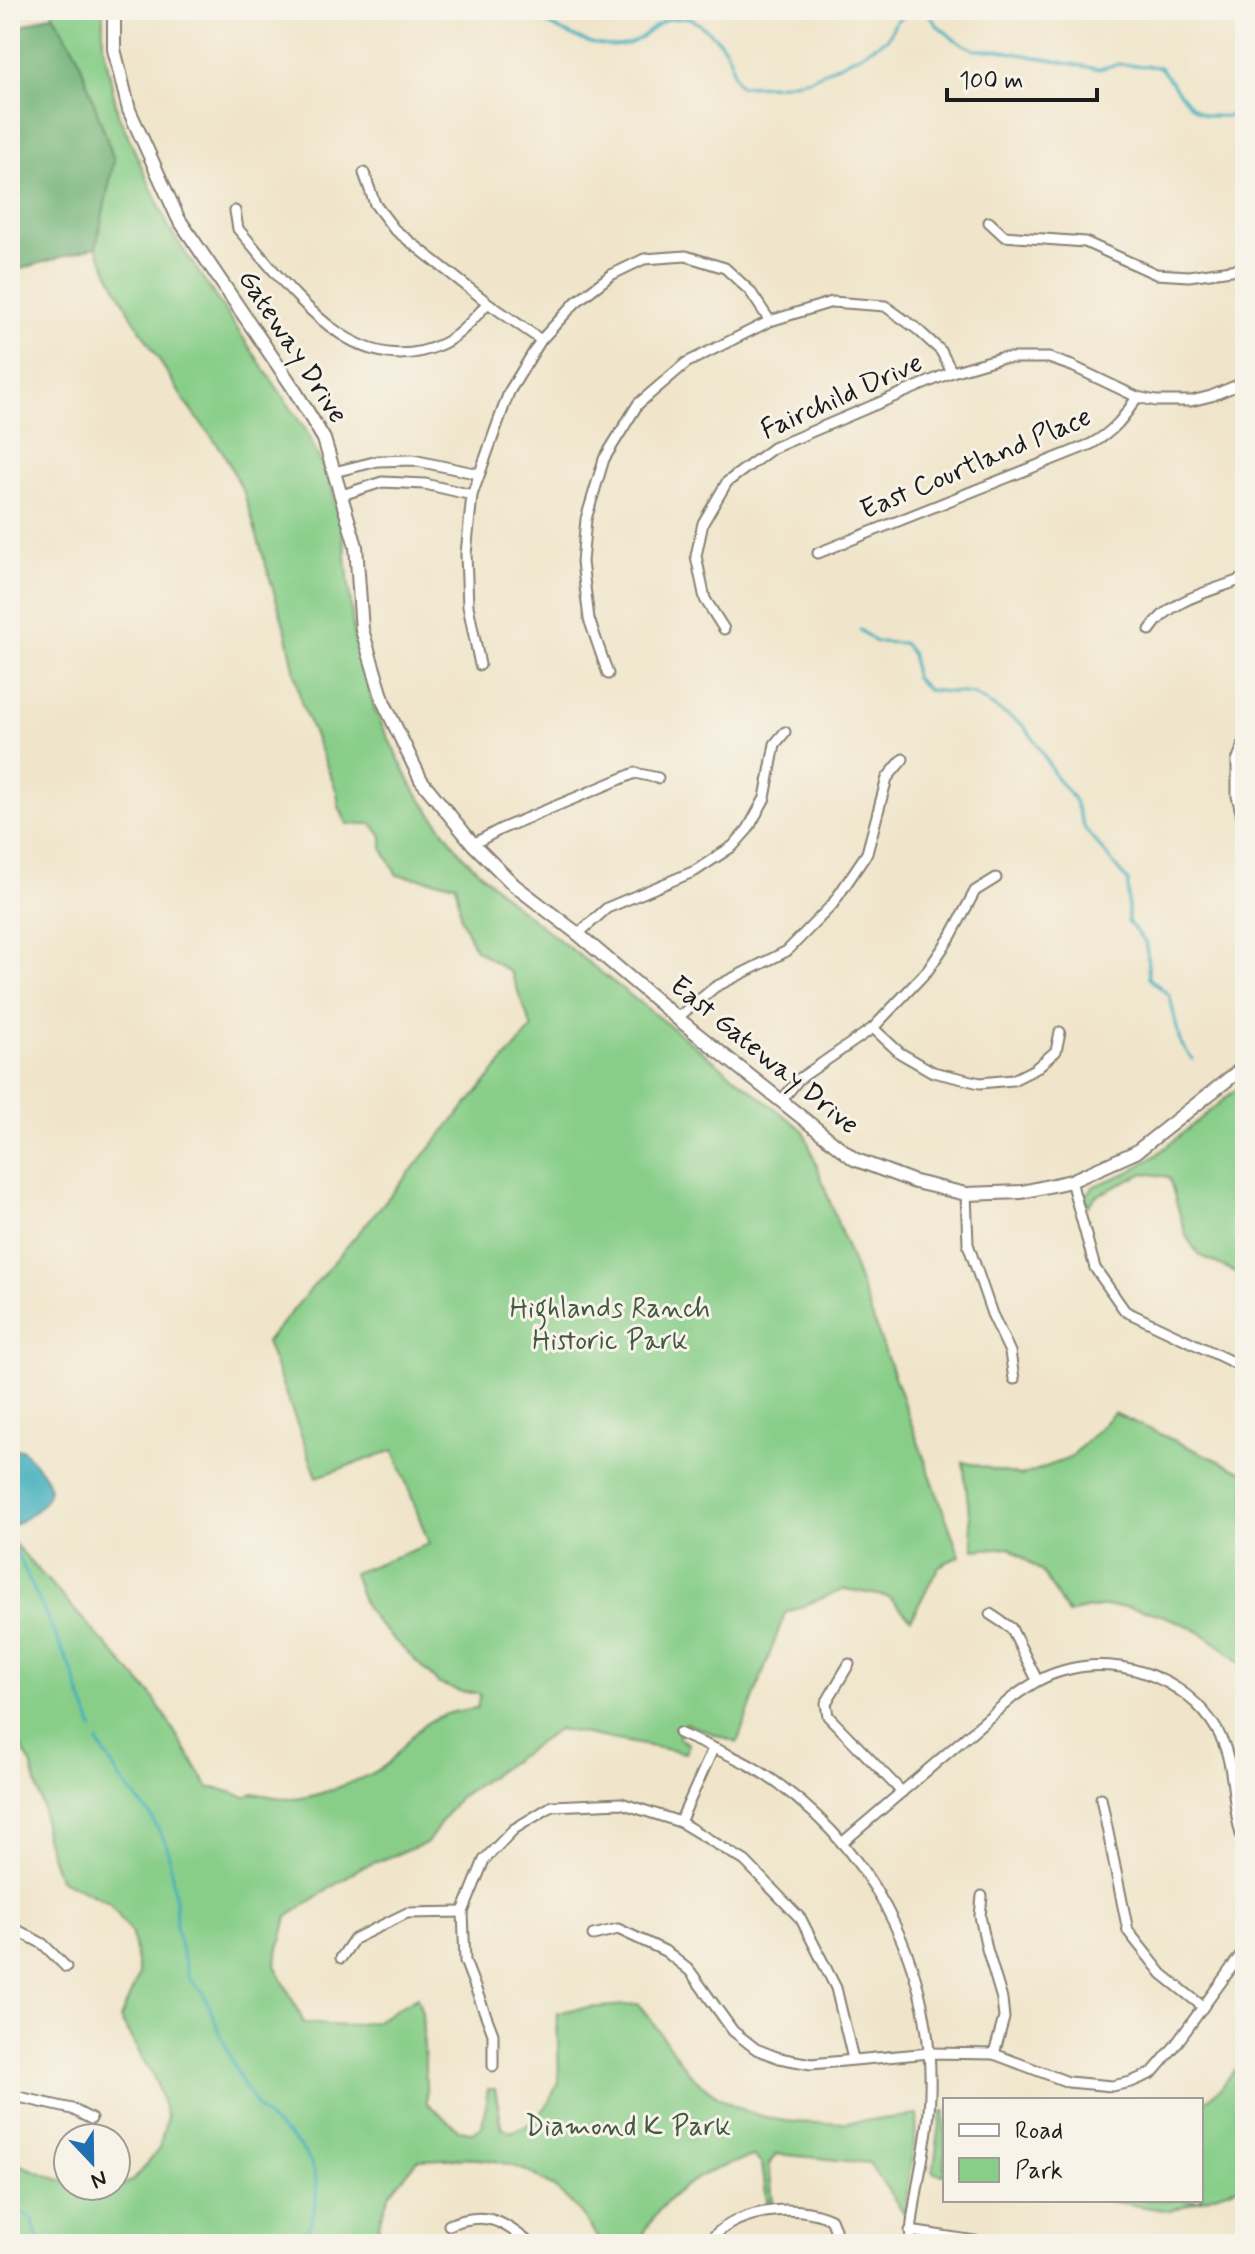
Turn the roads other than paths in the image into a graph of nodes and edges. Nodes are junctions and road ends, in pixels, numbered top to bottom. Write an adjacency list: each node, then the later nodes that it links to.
1 (114, 10): 12 (street, Gateway Drive)
2 (364, 173): 6 (street)
3 (235, 211): 6 (street)
4 (989, 222): 5 (street)
5 (1245, 268)
6 (488, 303): 8 (street)
7 (770, 321): 8 (street); 9 (street); 21 (street)
8 (541, 340): 13 (street)
9 (952, 372): 11 (street, Fairchild Drive); 18 (street, Fairchild Drive)
10 (1245, 382): 11 (street, Fairchild Drive)
11 (1137, 397): 16 (street, East Courtland Place)
12 (334, 472): 13 (street); 14 (street, Gateway Drive)
13 (479, 474): 15 (street)
14 (342, 495): 15 (street); 27 (street, Gateway Drive)
15 (472, 495): 20 (street)
16 (818, 553)
17 (1245, 578): 19 (street)
18 (724, 629)
19 (1150, 630)
20 (480, 665)
21 (608, 674)
22 (785, 732): 29 (street)
23 (1245, 741): 26 (street)
24 (903, 759): 30 (street)
25 (658, 778): 27 (street)
26 (1245, 828)
27 (473, 844): 29 (street, East Gateway Drive)
28 (996, 878): 31 (street)
29 (578, 934): 30 (street, East Gateway Drive)
30 (677, 1018): 34 (street, East Gateway Drive)
31 (873, 1028): 32 (street); 34 (street)
32 (1060, 1032)
33 (1245, 1066): 35 (street)
34 (782, 1100): 36 (street, East Gateway Drive)
35 (1071, 1181): 36 (street, East Gateway Drive); 37 (street)
36 (966, 1194): 38 (street)
37 (1245, 1368)
38 (1014, 1379)
39 (990, 1614): 41 (street)
40 (849, 1664): 44 (street)
41 (1037, 1680): 44 (street); 48 (street)
42 (679, 1733): 43 (street)
43 (713, 1749): 46 (street); 47 (street)
44 (902, 1792): 47 (street)
45 (1101, 1798): 56 (street)
46 (680, 1822): 50 (street); 59 (street)
47 (842, 1843): 57 (street)
48 (1245, 1845)
49 (982, 1896): 58 (street)
50 (463, 1912): 54 (street); 60 (street)
51 (10, 1926): 55 (street)
52 (593, 1935): 59 (street)
53 (1245, 1949): 56 (street)
54 (341, 1958)
55 (66, 1967)
56 (1202, 2006): 58 (street)
57 (930, 2053): 58 (street); 59 (street); 64 (street)
58 (994, 2054)
59 (853, 2059)
60 (493, 2066)
61 (10, 2095): 62 (street)
62 (91, 2119)
63 (449, 2225): 65 (street)
64 (910, 2231): 68 (street); 69 (street)
65 (531, 2244)
66 (707, 2244): 67 (street)
67 (834, 2244)
68 (910, 2244)
69 (994, 2244)

